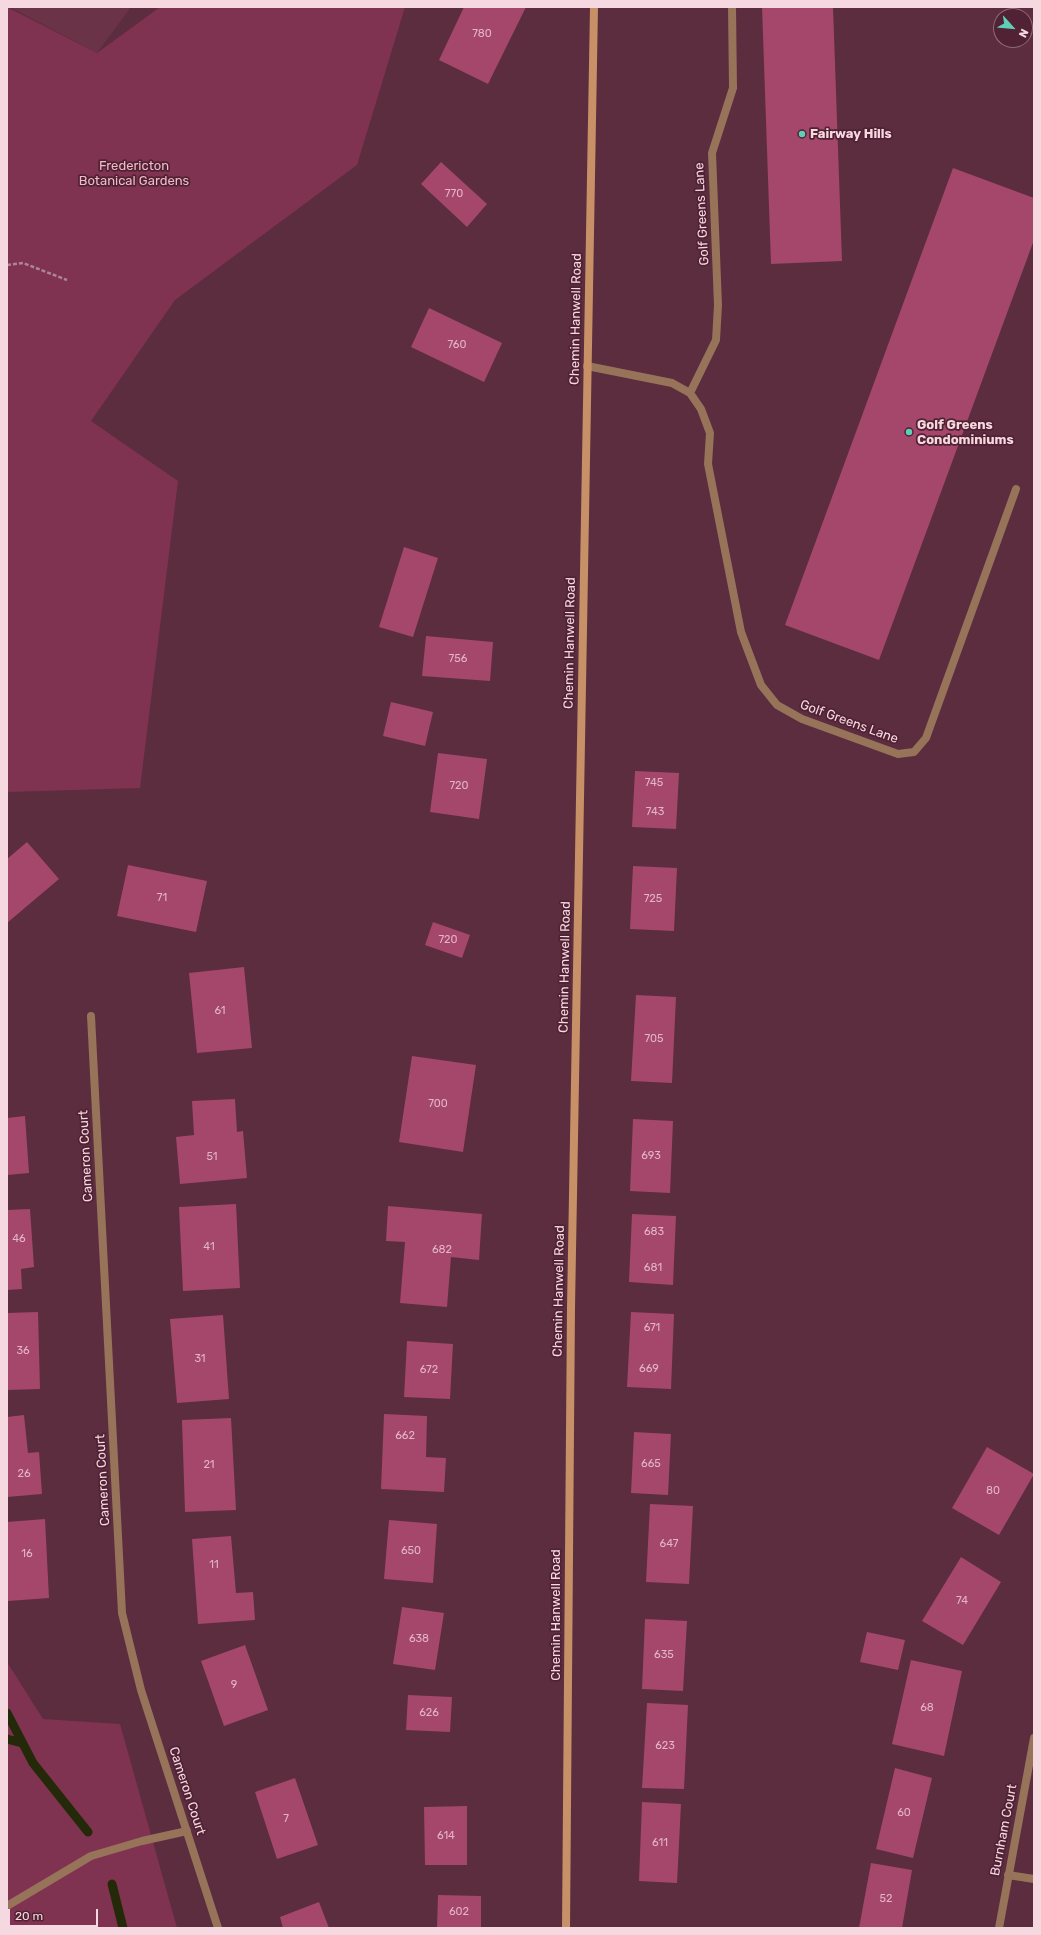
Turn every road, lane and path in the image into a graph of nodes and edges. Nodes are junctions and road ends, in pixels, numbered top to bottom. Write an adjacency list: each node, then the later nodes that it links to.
1 (594, 7): 5 (main road, Chemin Hanwell Road)
2 (732, 7): 6 (street, Golf Greens Lane)
3 (7, 265): 4 (path)
4 (67, 280)
5 (587, 366): 6 (street, Golf Greens Lane); 15 (main road, Chemin Hanwell Road)
6 (690, 393): 7 (street, Golf Greens Lane)
7 (1016, 489)
8 (91, 1016): 10 (street, Cameron Court)
9 (1034, 1738): 11 (street, Burnham Court)
10 (187, 1831): 13 (street); 14 (street, Cameron Court)
11 (1008, 1875): 12 (street); 16 (street, Burnham Court)
12 (1034, 1879)
13 (7, 1906)
14 (218, 1928)
15 (566, 1928)
16 (999, 1928)

